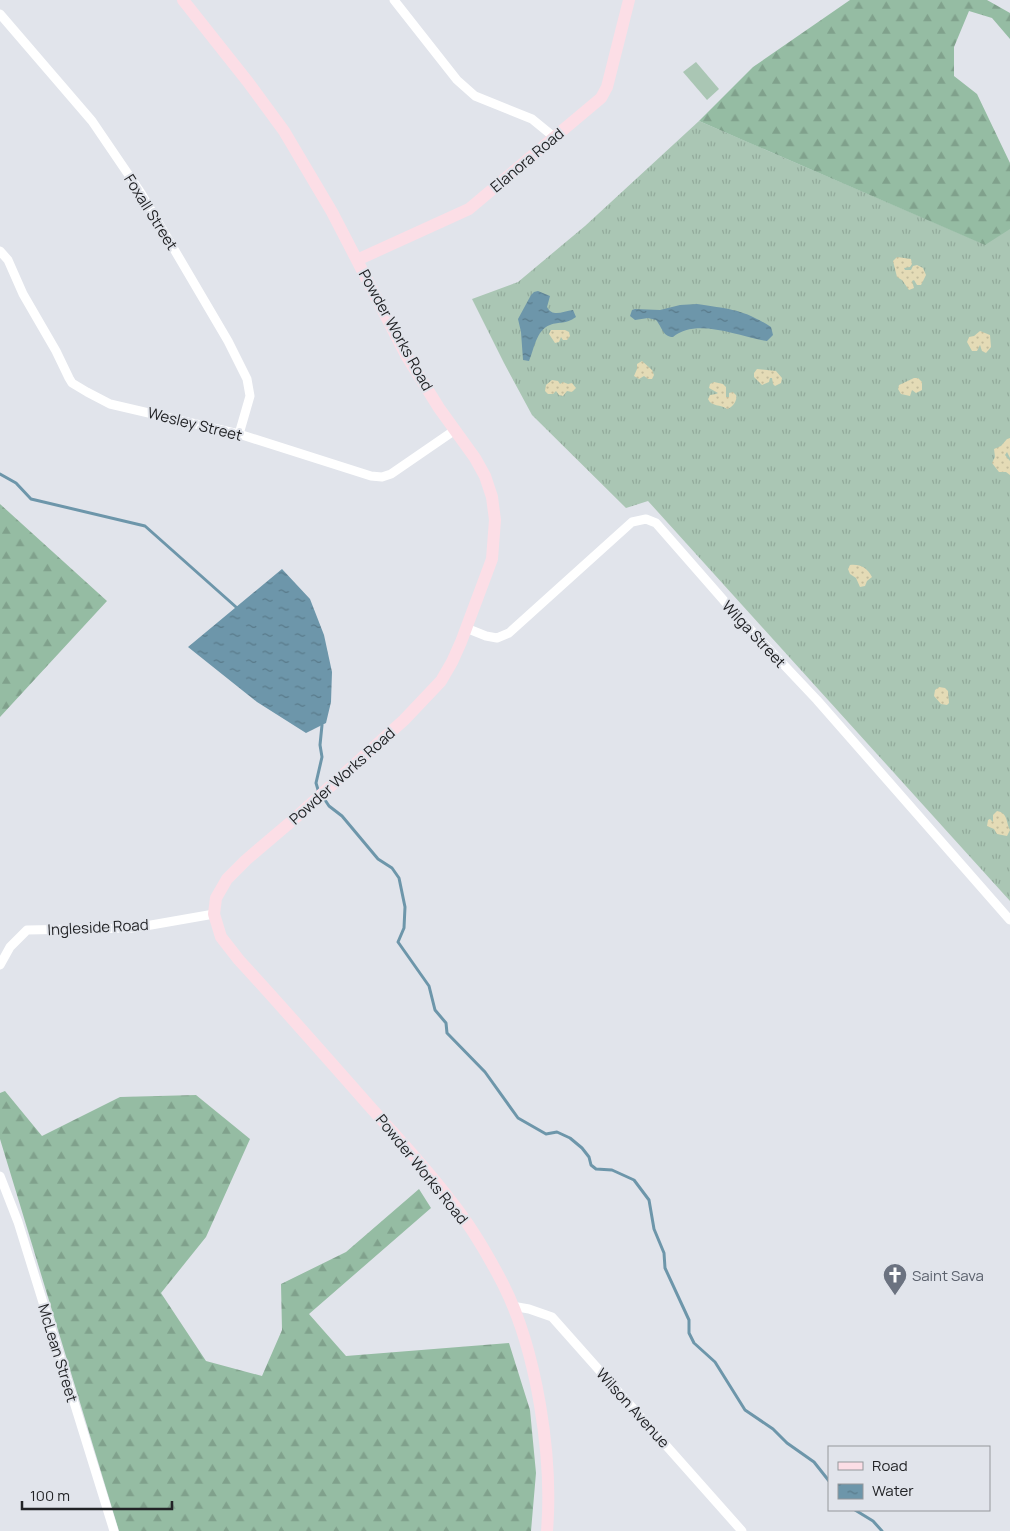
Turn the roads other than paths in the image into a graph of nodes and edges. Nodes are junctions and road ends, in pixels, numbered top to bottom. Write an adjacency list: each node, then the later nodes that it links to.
1 (183, 0): 7 (main road, Powder Works Road)
2 (394, 0): 5 (street)
3 (628, 0): 5 (main road, Elanora Road)
4 (0, 14): 9 (street, Foxall Street)
5 (554, 137): 7 (main road, Elanora Road)
6 (0, 251): 9 (street, Wesley Street)
7 (358, 260): 8 (main road, Powder Works Road)
8 (456, 430): 9 (street, Wesley Street); 10 (main road, Powder Works Road)
9 (239, 434)
10 (466, 628): 11 (main road, Powder Works Road); 12 (street, Wilga Street)
11 (214, 914): 13 (street, Ingleside Road); 15 (main road, Powder Works Road)
12 (1010, 920)
13 (0, 965)
14 (0, 1176): 16 (street, McLean Street)
15 (512, 1306): 17 (main road, Powder Works Road); 18 (street, Wilson Avenue)
16 (114, 1531)
17 (547, 1531)
18 (742, 1531)

